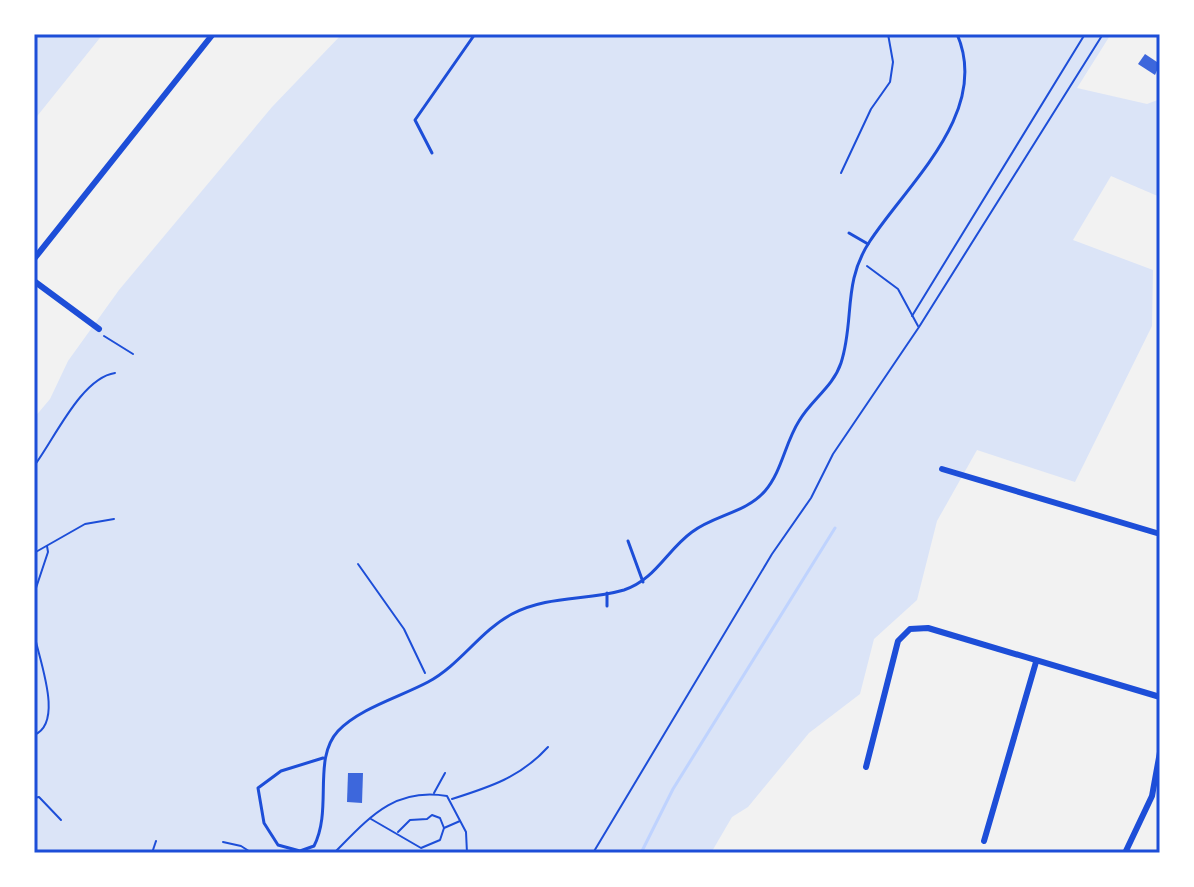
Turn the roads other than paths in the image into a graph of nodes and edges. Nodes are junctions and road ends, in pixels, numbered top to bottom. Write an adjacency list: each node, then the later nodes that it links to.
1 (213, 34): 7 (street)
2 (475, 34): 4 (lane)
3 (957, 34): 6 (lane)
4 (432, 153)
5 (849, 233): 6 (lane)
6 (868, 244): 13 (lane)
7 (34, 259)
8 (34, 281): 9 (street)
9 (99, 329)
10 (942, 469): 11 (street)
11 (1160, 534)
12 (628, 541): 13 (lane)
13 (643, 582): 14 (lane)
14 (607, 593): 15 (lane); 19 (lane)
15 (607, 606)
16 (1036, 662): 17 (street); 20 (street); 21 (street)
17 (1160, 697)
18 (1160, 752): 22 (street)
19 (323, 758): 19 (lane)
20 (866, 767)
21 (984, 841)
22 (1125, 853)

